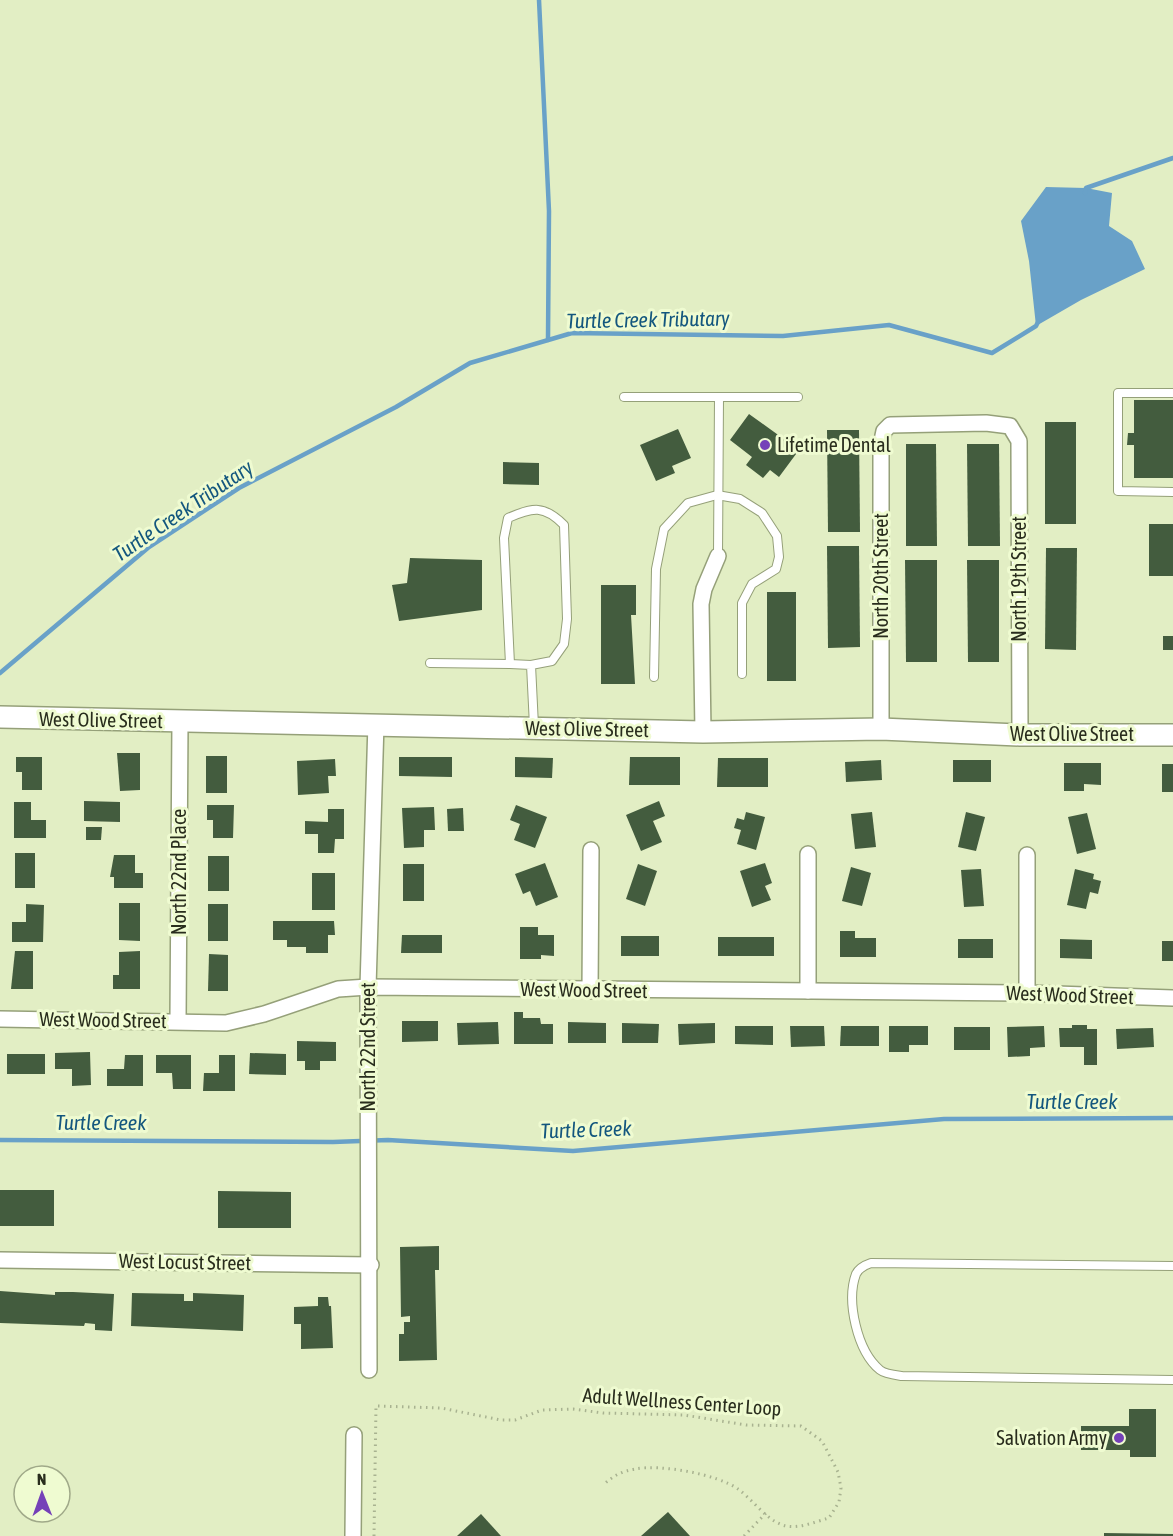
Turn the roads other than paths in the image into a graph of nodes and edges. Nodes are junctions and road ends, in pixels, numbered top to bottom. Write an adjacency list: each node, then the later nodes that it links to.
1 (1173, 393): 6 (lane)
2 (624, 397): 3 (lane)
3 (719, 397): 4 (lane); 7 (lane)
4 (798, 397)
5 (890, 425): 18 (street, North 20th Street); 20 (street, North 19th Street)
6 (1173, 492)
7 (717, 495): 8 (lane); 12 (lane); 13 (lane)
8 (718, 556): 19 (street)
9 (430, 663): 10 (lane)
10 (510, 664): 11 (lane); 11 (lane)
11 (531, 665): 17 (lane)
12 (742, 674)
13 (654, 677)
14 (0, 717): 15 (main road, West Olive Street)
15 (180, 722): 16 (main road, West Olive Street); 31 (street, North 22nd Place)
16 (376, 723): 17 (main road, West Olive Street); 25 (street, North 22nd Street)
17 (534, 727): 19 (main road, West Olive Street)
18 (881, 729): 19 (main road, West Olive Street); 20 (main road, West Olive Street)
19 (703, 732)
20 (1020, 735): 21 (main road, West Olive Street)
21 (1173, 735)
22 (591, 850): 26 (street)
23 (808, 854): 27 (street)
24 (1027, 855): 28 (street)
25 (368, 987): 26 (street, West Wood Street); 31 (street, West Wood Street); 33 (street, North 22nd Street)
26 (590, 990): 27 (street, West Wood Street)
27 (808, 991): 28 (street, West Wood Street)
28 (1027, 993): 29 (street, West Wood Street)
29 (1173, 998)
30 (0, 1019): 31 (street, West Wood Street)
31 (178, 1022)
32 (0, 1260): 33 (street, West Locust Street)
33 (370, 1265): 35 (street, North 22nd Street)
34 (1173, 1266): 36 (lane)
35 (369, 1370)
36 (1173, 1380)
37 (354, 1435): 38 (street)
38 (353, 1536)

